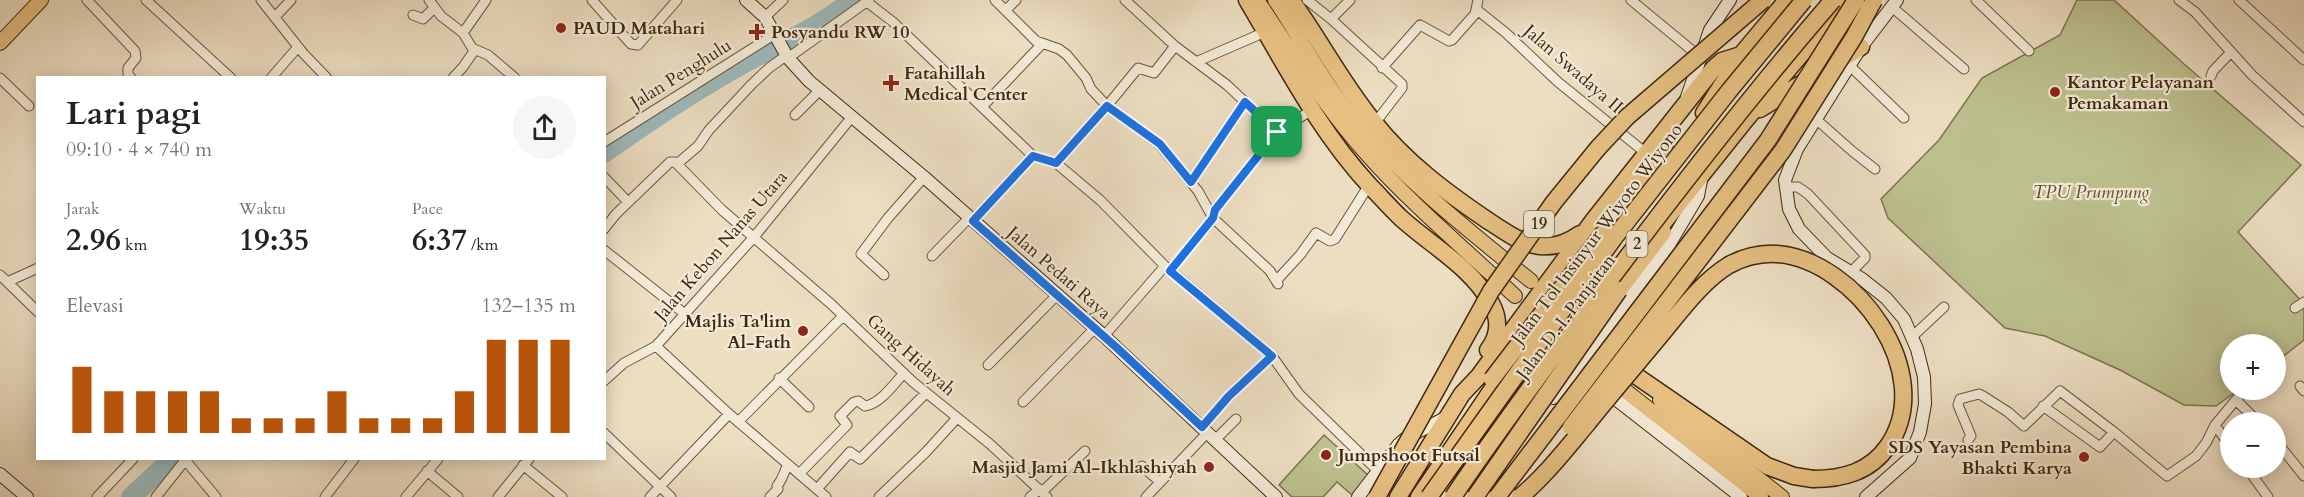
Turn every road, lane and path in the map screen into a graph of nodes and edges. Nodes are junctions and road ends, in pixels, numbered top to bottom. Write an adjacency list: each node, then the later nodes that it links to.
1 (41, 0): 44 (main road)
2 (87, 0): 60 (street)
3 (146, 0): 61 (street)
4 (261, 0): 38 (street)
5 (291, 0): 38 (street)
6 (486, 0): 42 (street)
7 (592, 0): 8 (street)
8 (677, 0)
9 (746, 0): 39 (street, Jalan Pedati Raya)
10 (783, 0): 39 (street)
11 (995, 0): 36 (street)
12 (1016, 0): 36 (street)
13 (1125, 0): 46 (street)
14 (1247, 0): 41 (highway)
15 (1257, 0): 110 (main road)
16 (1275, 0): 108 (main road)
17 (1292, 0): 81 (highway)
18 (1307, 0): 40 (street)
19 (1350, 0): 40 (street)
20 (1631, 0): 54 (street)
21 (1731, 0): 54 (street)
22 (1763, 0): 183 (highway, 19, bridge)
23 (1787, 0): 53 (highway, Jalan D. I. Panjaitan)
24 (1804, 0): 186 (highway, Jalan Tol Insinyur Wiyoto Wiyono / 2, bridge)
25 (1833, 0): 187 (highway, Jalan Tol Insinyur Wiyoto Wiyono / 2, bridge)
26 (1847, 0): 77 (highway, Jalan D. I. Panjaitan)
27 (1856, 0): 191 (highway, bridge)
28 (1874, 0): 192 (highway, bridge)
29 (1976, 0): 50 (street)
30 (2179, 0): 51 (street)
31 (868, 1): 52 (street); 72 (street)
32 (2245, 2): 55 (street)
33 (1895, 3): 48 (street); 59 (street)
34 (432, 4): 37 (street); 42 (street)
35 (1477, 4): 58 (street); 84 (street, Jalan Swadaya II)
36 (1006, 10): 45 (street)
37 (413, 15)
38 (275, 17): 47 (street)
39 (765, 17): 43 (street, Jalan Pedati Raya)
40 (1332, 19): 58 (street)
41 (1265, 32): 56 (street); 74 (highway)
42 (464, 33): 49 (street)
43 (775, 34): 52 (street, Jalan Pedati Raya); 83 (street, Jalan Penghulu)
44 (0, 43)
45 (1041, 45): 71 (street); 72 (street)
46 (1175, 46): 56 (street); 71 (street)
47 (298, 47): 62 (street); 63 (street)
48 (1861, 47): 57 (street); 77 (highway)
49 (474, 49): 64 (street); 65 (street)
50 (2029, 51)
51 (2231, 52): 66 (street); 80 (street)
52 (787, 55): 68 (street, Jalan Pedati Raya); 87 (street)
53 (1741, 55): 73 (highway, Jalan D. I. Panjaitan); 185 (highway, Jalan D. I. Panjaitan); 185 (highway, bridge)
54 (1700, 57): 73 (street)
55 (2304, 60)
56 (1196, 62): 69 (street)
57 (1849, 66): 78 (street); 79 (street)
58 (1382, 68): 81 (street)
59 (1964, 69)
60 (130, 76)
61 (229, 76)
62 (273, 76)
63 (325, 76)
64 (455, 76)
65 (513, 76)
66 (2211, 76)
67 (0, 78): 70 (street)
68 (819, 90): 75 (street); 76 (street, Jalan Pedati Raya)
69 (1245, 102): 82 (street); 92 (street)
70 (28, 106)
71 (1107, 106): 86 (street); 92 (street)
72 (982, 107): 85 (street)
73 (1683, 109): 84 (highway, Jalan D. I. Panjaitan)
74 (1311, 110): 82 (street); 93 (highway)
75 (795, 114)
76 (851, 118): 90 (street, Jalan Pedati Raya); 100 (street, Jalan Kebon Nanas Utara)
77 (1747, 118): 89 (highway, Jalan D. I. Panjaitan)
78 (1904, 118)
79 (1817, 120): 88 (street); 94 (street)
80 (2304, 122)
81 (1375, 123): 99 (highway)
82 (1277, 132): 96 (street)
83 (606, 141)
84 (1647, 154): 99 (highway, Jalan D. I. Panjaitan)
85 (1033, 156): 86 (street); 97 (street)
86 (1056, 163): 103 (street)
87 (676, 164): 95 (street); 100 (street, Gang Hidayah)
88 (1875, 169)
89 (1701, 175): 126 (street); 188 (highway, Jalan D. I. Panjaitan); 189 (highway, bridge)
90 (924, 177): 97 (street, Jalan Pedati Raya); 106 (street)
91 (606, 179): 95 (street)
92 (1191, 182): 96 (street)
93 (1369, 185): 96 (street); 130 (highway)
94 (1786, 187): 105 (street); 105 (street)
95 (628, 202): 98 (street)
96 (1213, 218): 103 (street)
97 (971, 220): 102 (street); 109 (street, Jalan Pedati Raya)
98 (606, 227)
99 (1589, 228): 130 (highway, Jalan D. I. Panjaitan)
100 (754, 237): 115 (street, Jalan Kebon Nanas Utara); 116 (street, Gang Hidayah)
101 (606, 252): 115 (street)
102 (932, 256)
103 (1168, 268): 117 (street); 120 (street)
104 (36, 269): 107 (street)
105 (1851, 272): 118 (street)
106 (884, 275)
107 (3, 279): 114 (street)
108 (1531, 281)
109 (1057, 295): 117 (street, Jalan Pedati Raya); 122 (street)
110 (1515, 296)
111 (2304, 302): 113 (street)
112 (1944, 307): 118 (street)
113 (2295, 308)
114 (36, 310)
115 (685, 314): 119 (street, Jalan Kebon Nanas Utara)
116 (843, 316): 124 (street, Gang Hidayah); 127 (street)
117 (1099, 332): 132 (street); 144 (street, Jalan Pedati Raya)
118 (1912, 337): 196 (street)
119 (656, 346): 128 (street, Jalan Kebon Nanas Utara); 136 (street)
120 (1272, 356): 144 (street); 156 (street)
121 (1612, 356): 125 (main road)
122 (988, 364)
123 (1601, 372): 194 (main road)
124 (904, 373): 129 (street, Gang Hidayah); 159 (street)
125 (1632, 373): 192 (highway, bridge); 195 (main road)
126 (1572, 374): 190 (street); 193 (street)
127 (779, 378): 134 (street); 140 (street)
128 (606, 379)
129 (926, 393): 138 (street, Gang Hidayah); 163 (street)
130 (1462, 394): 137 (highway, Jalan D. I. Panjaitan)
131 (2236, 400): 135 (street); 141 (street)
132 (1023, 402)
133 (2043, 406): 143 (street); 143 (street); 146 (street)
134 (809, 407)
135 (2248, 412)
136 (729, 414): 140 (street); 162 (street)
137 (1447, 417): 156 (street); 184 (highway, Jalan D. I. Panjaitan)
138 (957, 418): 164 (street, Gang Hidayah); 178 (street)
139 (1236, 419): 144 (street)
140 (738, 422): 154 (street)
141 (2216, 425): 142 (street); 143 (street)
142 (2220, 431)
143 (2114, 432)
144 (1208, 433): 161 (street); 181 (street, Jalan Pedati Raya)
145 (606, 435): 162 (street)
146 (1968, 440)
147 (1085, 451): 164 (street)
148 (2286, 453): 157 (street)
149 (132, 460): 166 (street)
150 (185, 460): 167 (street); 168 (street)
151 (353, 460): 169 (street)
152 (526, 462): 172 (street); 173 (street)
153 (428, 465): 170 (street); 171 (street)
154 (788, 465): 159 (street); 176 (street)
155 (1142, 466): 161 (street)
156 (1377, 471): 182 (street)
157 (2303, 473)
158 (0, 474): 165 (street)
159 (799, 474): 163 (street)
160 (2254, 478): 197 (street)
161 (1160, 482): 180 (street)
162 (660, 486): 174 (street); 175 (street)
163 (817, 489): 177 (street)
164 (1043, 492): 179 (street)
165 (27, 497)
166 (97, 497)
167 (156, 497)
168 (216, 497)
169 (325, 497)
170 (406, 497)
171 (458, 497)
172 (498, 497)
173 (562, 497)
174 (650, 497)
175 (671, 497)
176 (771, 497)
177 (826, 497)
178 (879, 497)
179 (1030, 497)
180 (1146, 497)
181 (1276, 497)
182 (1358, 497)
183 (1377, 497)
184 (1398, 497)
185 (1417, 497)
186 (1429, 497)
187 (1453, 497)
188 (1461, 497)
189 (1475, 497)
190 (1482, 497)
191 (1497, 497)
192 (1520, 497)
193 (1741, 497)
194 (1761, 497)
195 (1782, 497)
196 (1866, 497)
197 (2268, 497)

